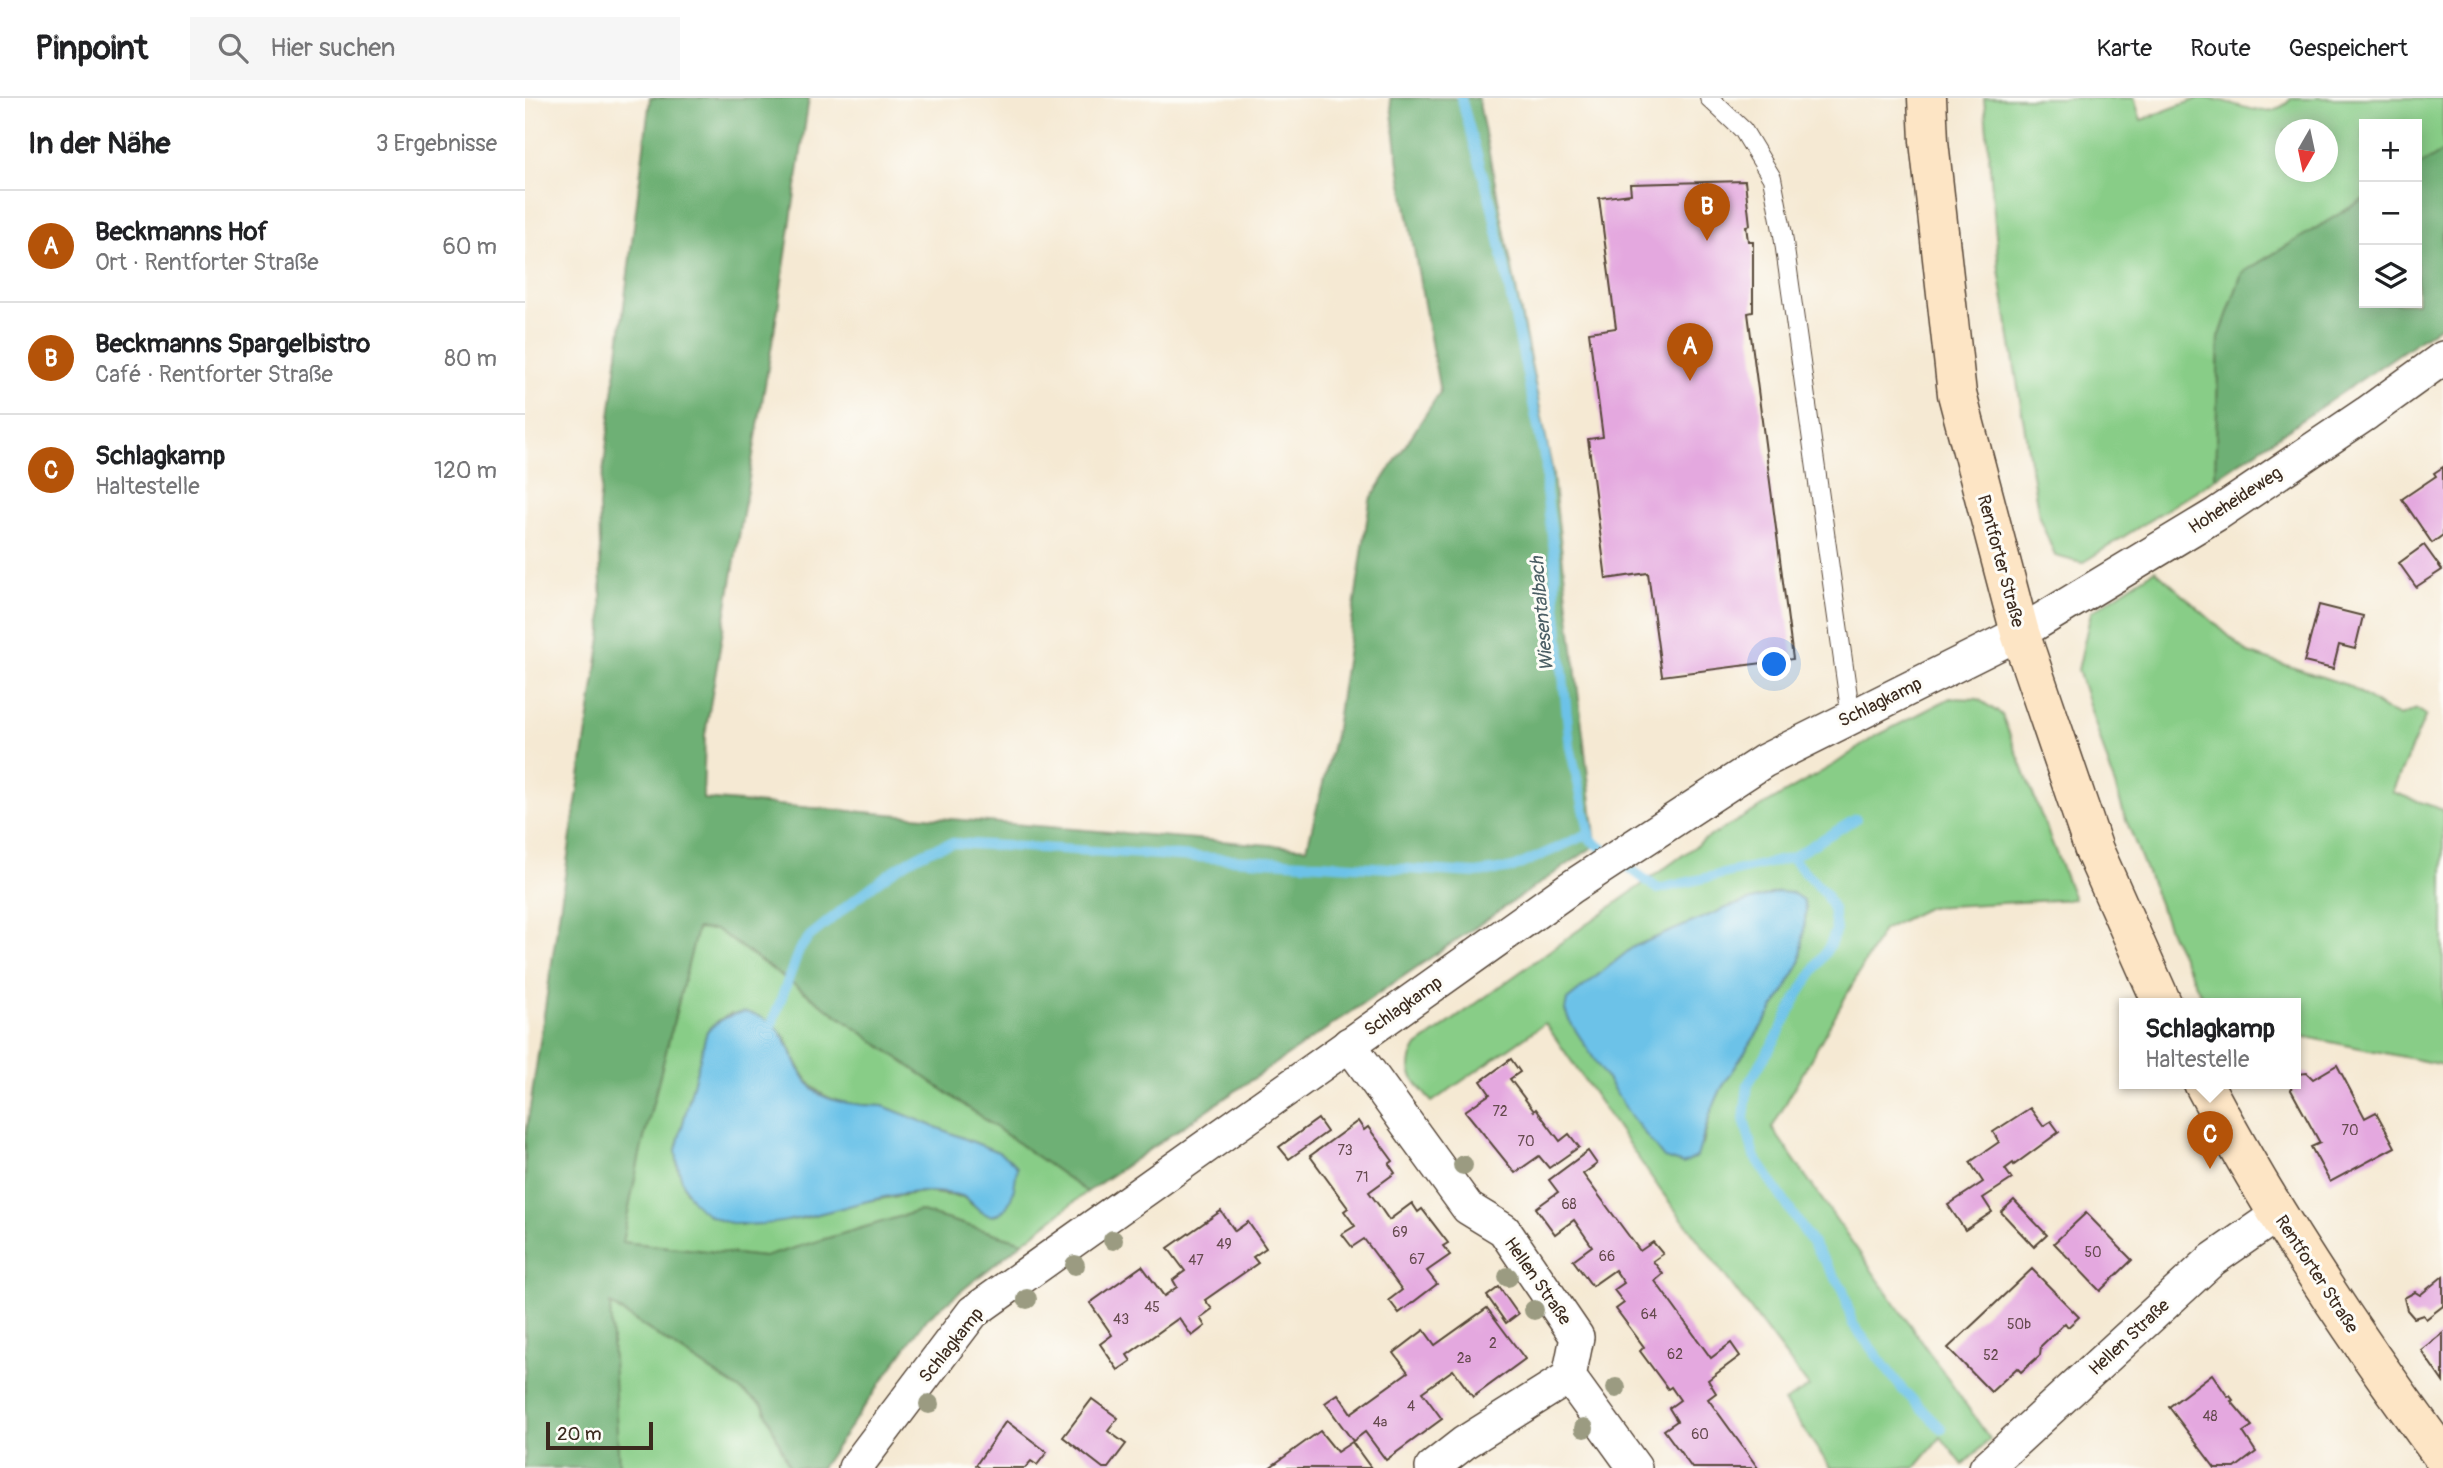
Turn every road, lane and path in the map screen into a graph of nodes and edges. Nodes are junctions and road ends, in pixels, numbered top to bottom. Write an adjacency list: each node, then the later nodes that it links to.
1 (1709, 98): 5 (lane)
2 (1927, 98): 4 (main road, Rentforter Straße)
3 (2443, 358): 4 (street, Hoheheideweg)
4 (2020, 633): 5 (street, Schlagkamp); 6 (main road, Rentforter Straße)
5 (1851, 717): 7 (street, Schlagkamp)
6 (2160, 998)
7 (1349, 1044): 10 (street, Hellen Straße); 12 (street, Schlagkamp)
8 (2206, 1089): 9 (main road, Rentforter Straße)
9 (2278, 1214): 11 (main road, Rentforter Straße); 15 (street, Hellen Straße)
10 (1569, 1377): 13 (street); 14 (street)
11 (2443, 1457)
12 (856, 1468)
13 (1432, 1468)
14 (1635, 1468)
15 (1986, 1468)

